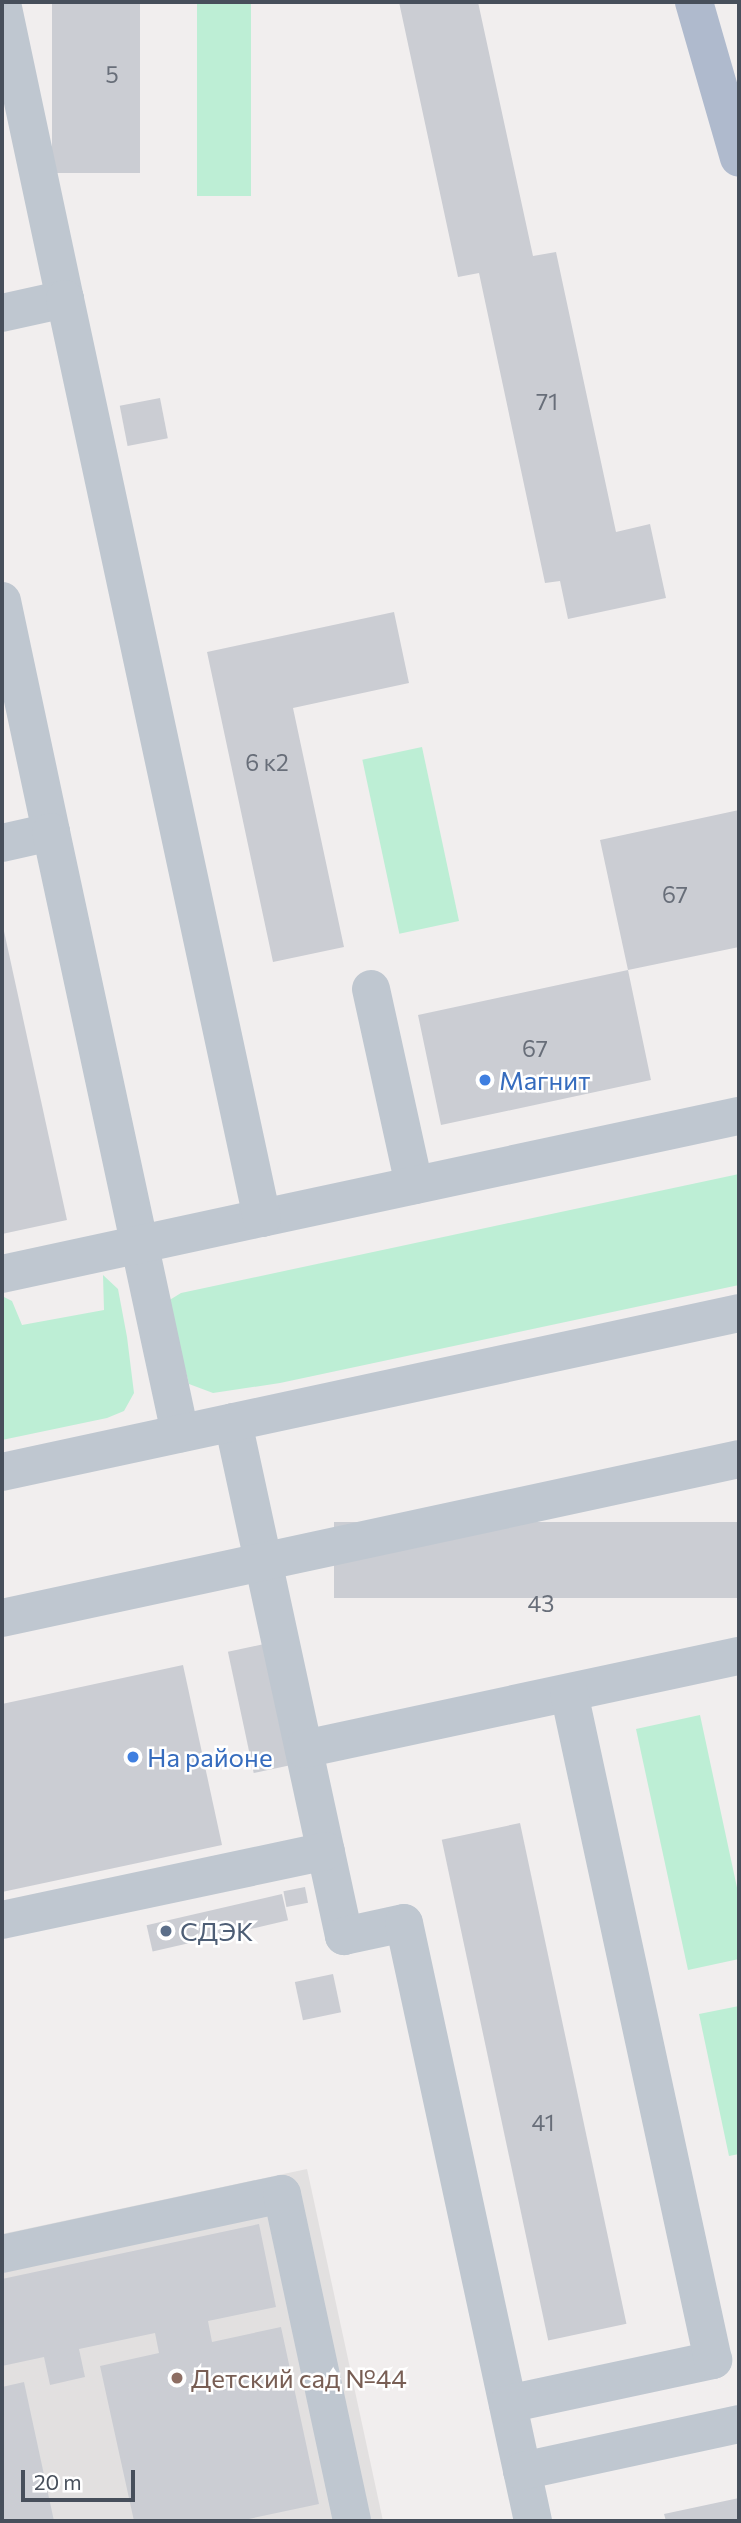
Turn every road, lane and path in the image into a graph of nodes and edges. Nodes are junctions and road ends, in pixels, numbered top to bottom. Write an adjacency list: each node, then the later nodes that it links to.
1 (694, 2): 3 (main road)
2 (2, 3): 4 (street)
3 (739, 158)
4 (65, 299): 5 (street); 12 (street)
5 (2, 313)
6 (2, 601): 7 (street)
7 (51, 832): 8 (street); 13 (street)
8 (2, 843)
9 (371, 989): 11 (street)
10 (739, 1116): 11 (street)
11 (414, 1185): 12 (street)
12 (262, 1218): 13 (street)
13 (140, 1244): 14 (street); 17 (street)
14 (2, 1274)
15 (739, 1313): 16 (street)
16 (233, 1422): 17 (street); 20 (street)
17 (180, 1433): 19 (street)
18 (739, 1459): 20 (street)
19 (2, 1472)
20 (263, 1562): 21 (street); 24 (street)
21 (2, 1618)
22 (739, 1656): 23 (street)
23 (569, 1693): 24 (street); 28 (street)
24 (304, 1749): 25 (street)
25 (326, 1851): 26 (street); 28 (street)
26 (2, 1920)
27 (2, 2254): 31 (street)
28 (508, 2404): 30 (street)
29 (739, 2424): 30 (street)
30 (522, 2471): 32 (street)
31 (352, 2521)
32 (533, 2521)

